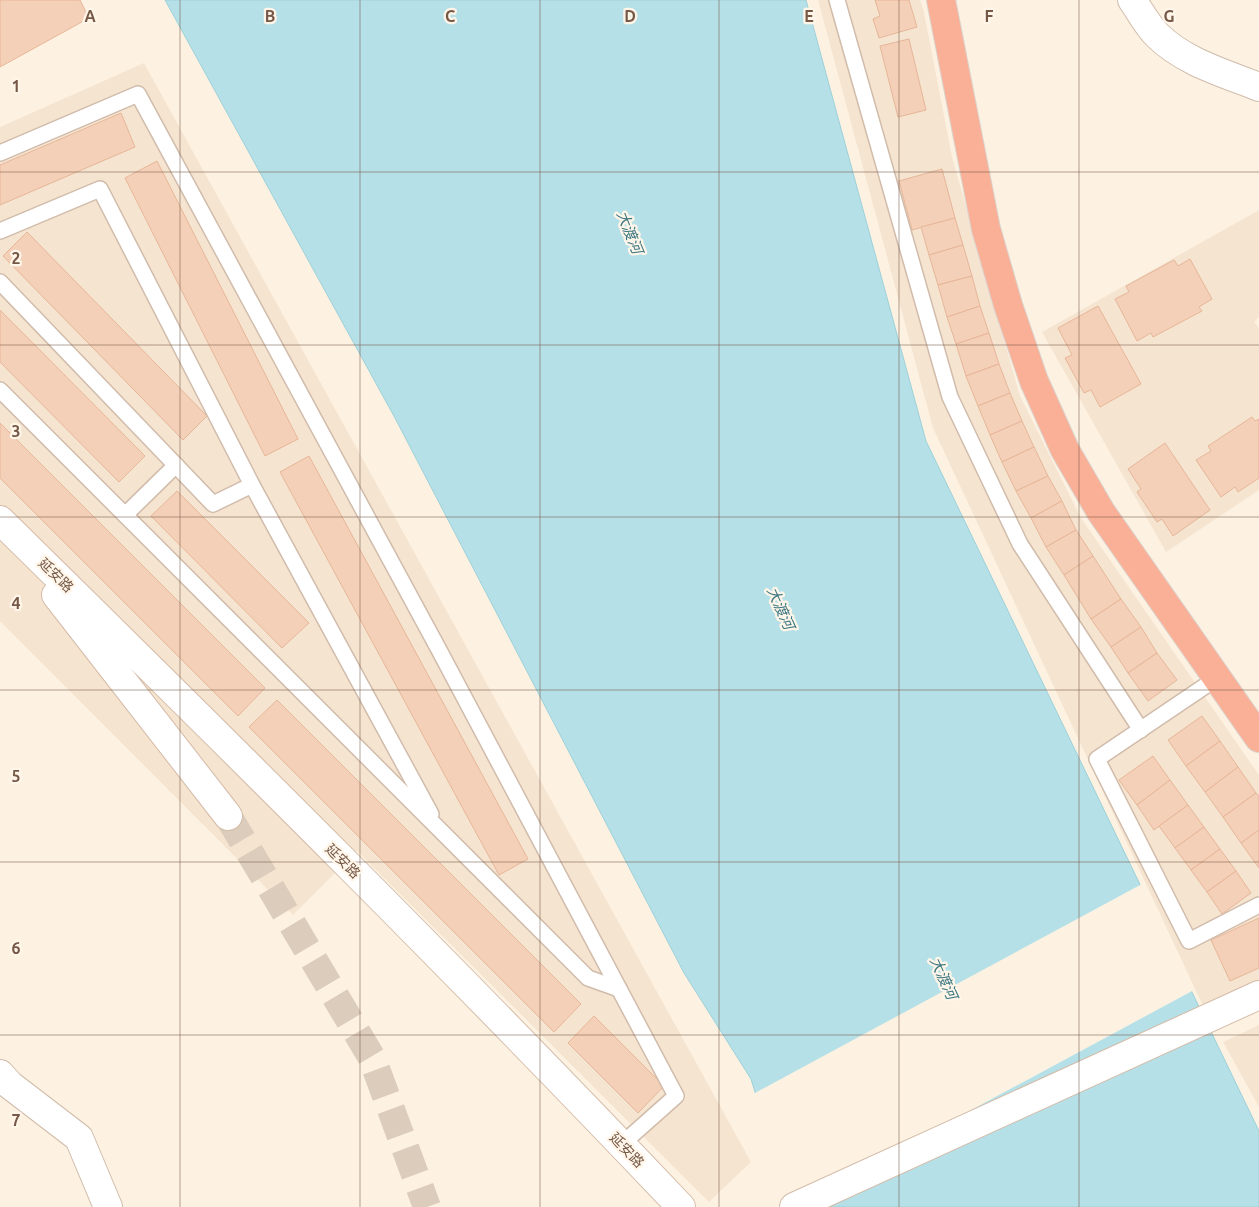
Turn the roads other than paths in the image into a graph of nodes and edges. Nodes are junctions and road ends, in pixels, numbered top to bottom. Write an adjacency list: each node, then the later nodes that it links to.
1 (838, 0): 14 (lane)
2 (941, 0): 13 (highway)
3 (1132, 0): 4 (main road)
4 (1259, 87)
5 (0, 153): 19 (lane)
6 (0, 231): 10 (lane)
7 (0, 282): 9 (lane)
8 (0, 390): 11 (lane)
9 (176, 465): 10 (lane); 11 (lane)
10 (252, 485): 17 (lane)
11 (125, 515): 17 (lane)
12 (0, 522): 16 (main road); 22 (main road, 延安路)
13 (1217, 678): 14 (lane); 15 (highway)
14 (1140, 730): 18 (lane)
15 (1259, 738)
16 (228, 816)
17 (439, 828): 19 (lane)
18 (1259, 905)
19 (619, 989): 22 (lane)
20 (1250, 1000): 25 (main road)
21 (0, 1074): 23 (main road)
22 (622, 1144): 24 (main road, 延安路)
23 (108, 1207)
24 (681, 1207)
25 (794, 1207)

